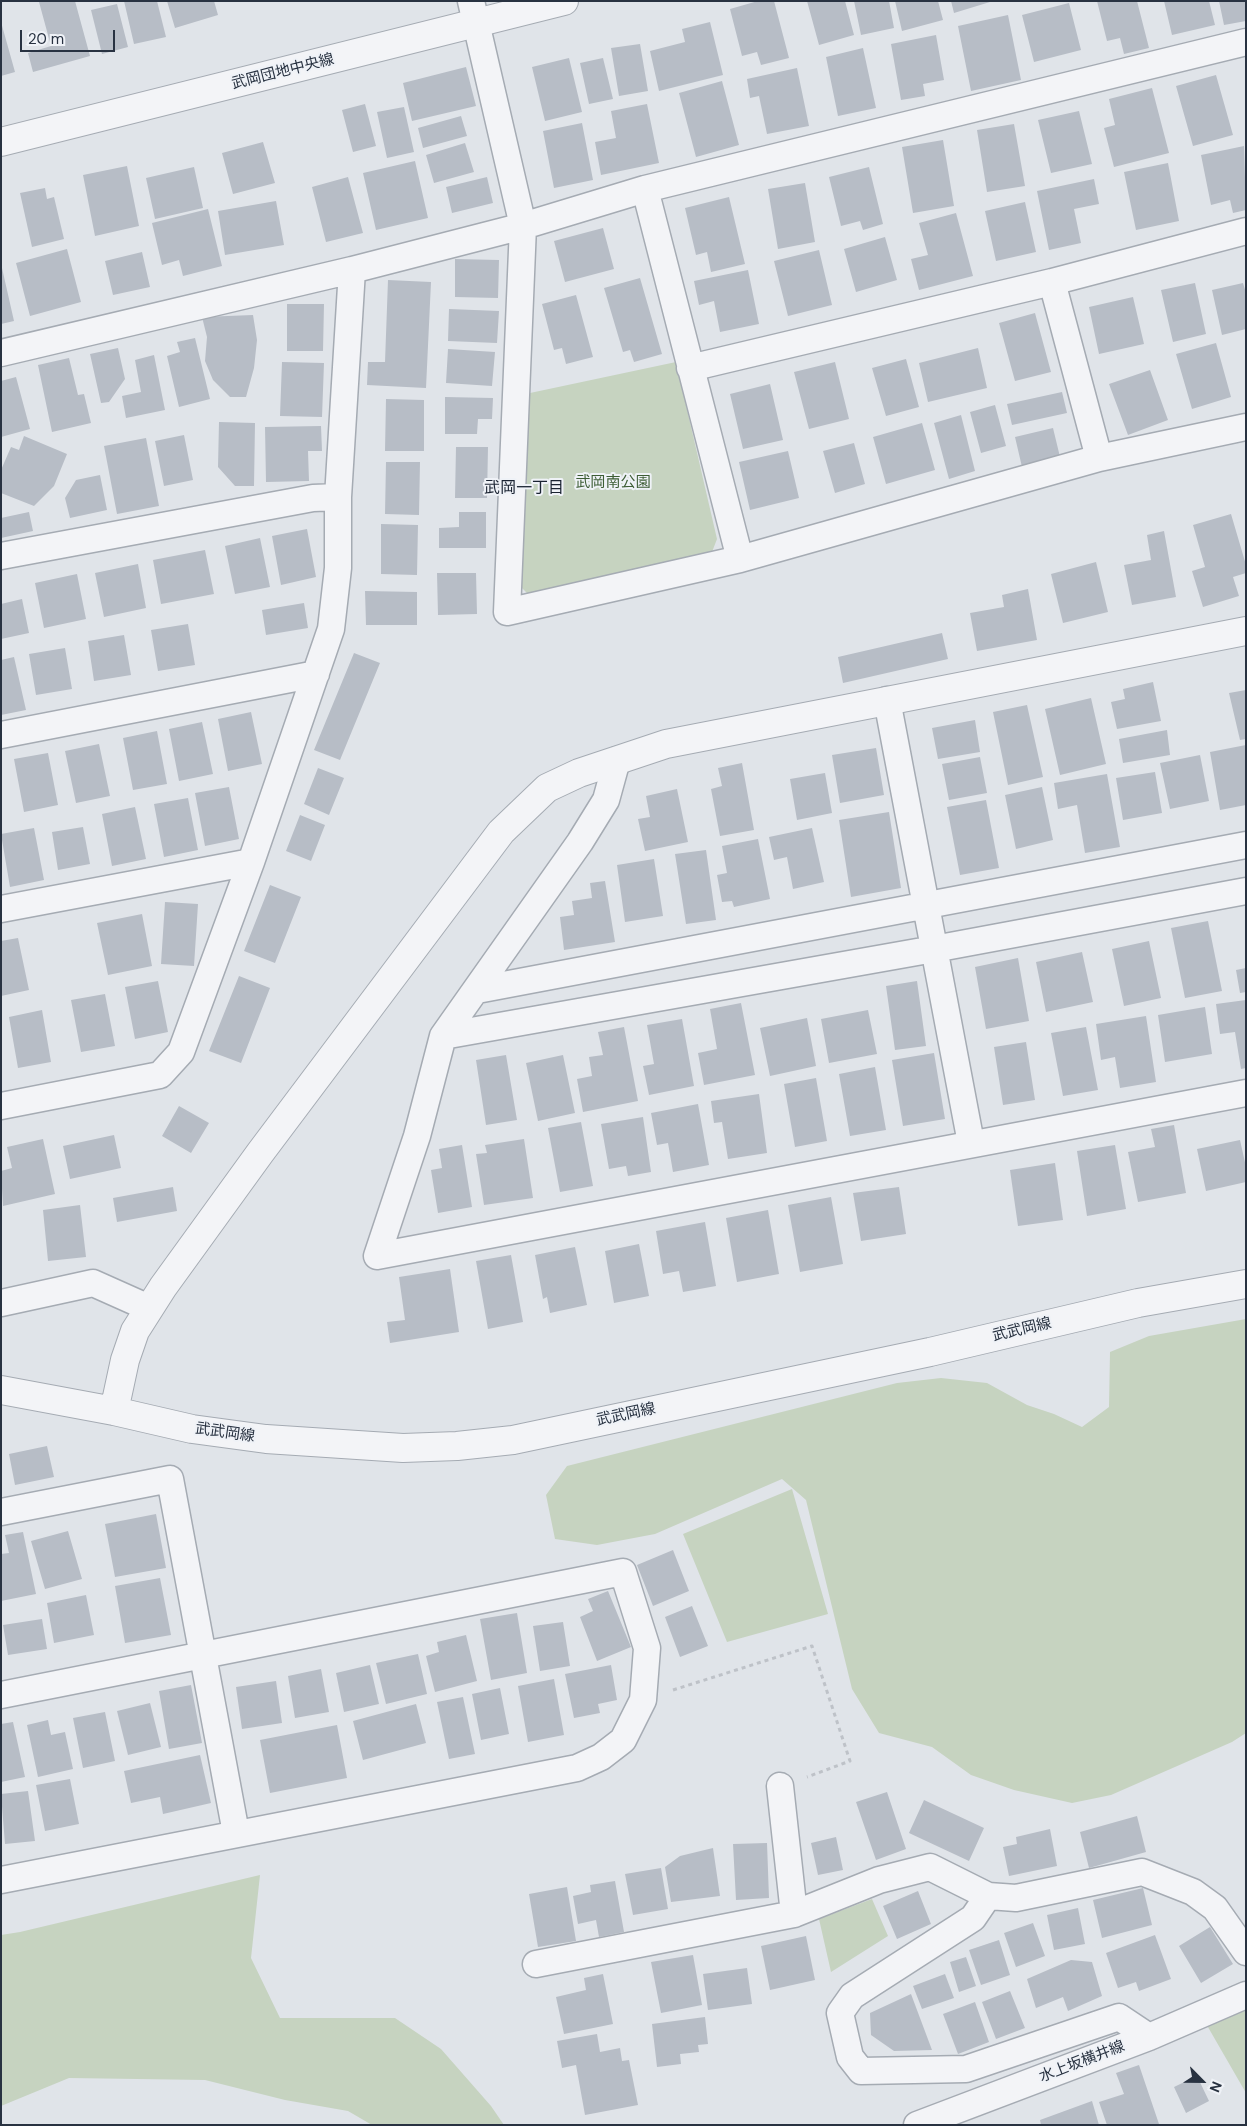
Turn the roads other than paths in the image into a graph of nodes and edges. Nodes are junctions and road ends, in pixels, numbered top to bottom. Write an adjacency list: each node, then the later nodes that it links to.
1 (564, 1): 2 (street, 武岡団地中央線)
2 (473, 12): 4 (street, 武岡団地中央線); 6 (street)
3 (1246, 42): 5 (street)
4 (1, 142)
5 (645, 189): 6 (street); 11 (street)
6 (524, 226): 8 (street); 16 (street)
7 (1246, 231): 9 (street)
8 (352, 270): 10 (street); 14 (street)
9 (1052, 282): 11 (street); 13 (street)
10 (1, 352)
11 (690, 368): 16 (street)
12 (1246, 427): 13 (street)
13 (1099, 458): 16 (street)
14 (338, 497): 15 (street); 18 (street)
15 (1, 556)
16 (740, 559)
17 (1246, 631): 19 (street)
18 (316, 674): 20 (street); 23 (street)
19 (887, 700): 21 (street); 25 (street)
20 (1, 735)
21 (617, 760): 28 (street); 35 (street)
22 (1246, 845): 25 (street)
23 (251, 862): 26 (street); 31 (street)
24 (1246, 891): 27 (street)
25 (926, 907): 27 (street); 28 (street)
26 (1, 909)
27 (934, 950): 29 (street); 32 (street)
28 (477, 990): 29 (street)
29 (443, 1036): 32 (street)
30 (1246, 1093): 32 (street)
31 (1, 1106)
32 (971, 1143)
33 (1246, 1284): 37 (street, 武武岡線)
34 (1, 1303): 35 (street)
35 (149, 1308): 37 (street)
36 (1, 1390): 37 (street, 武武岡線)
37 (114, 1411)
38 (1, 1512): 39 (street)
39 (203, 1656): 40 (street); 42 (street); 42 (street)
40 (1, 1695)
41 (780, 1786): 45 (street)
42 (236, 1833): 43 (street)
43 (1, 1880)
44 (988, 1896): 45 (street); 46 (street); 49 (street)
45 (794, 1914): 47 (street)
46 (1246, 1952)
47 (536, 1964)
48 (1246, 1995): 49 (street, 水上坂横井線)
49 (1149, 2037): 50 (street, 水上坂横井線)
50 (917, 2125)

